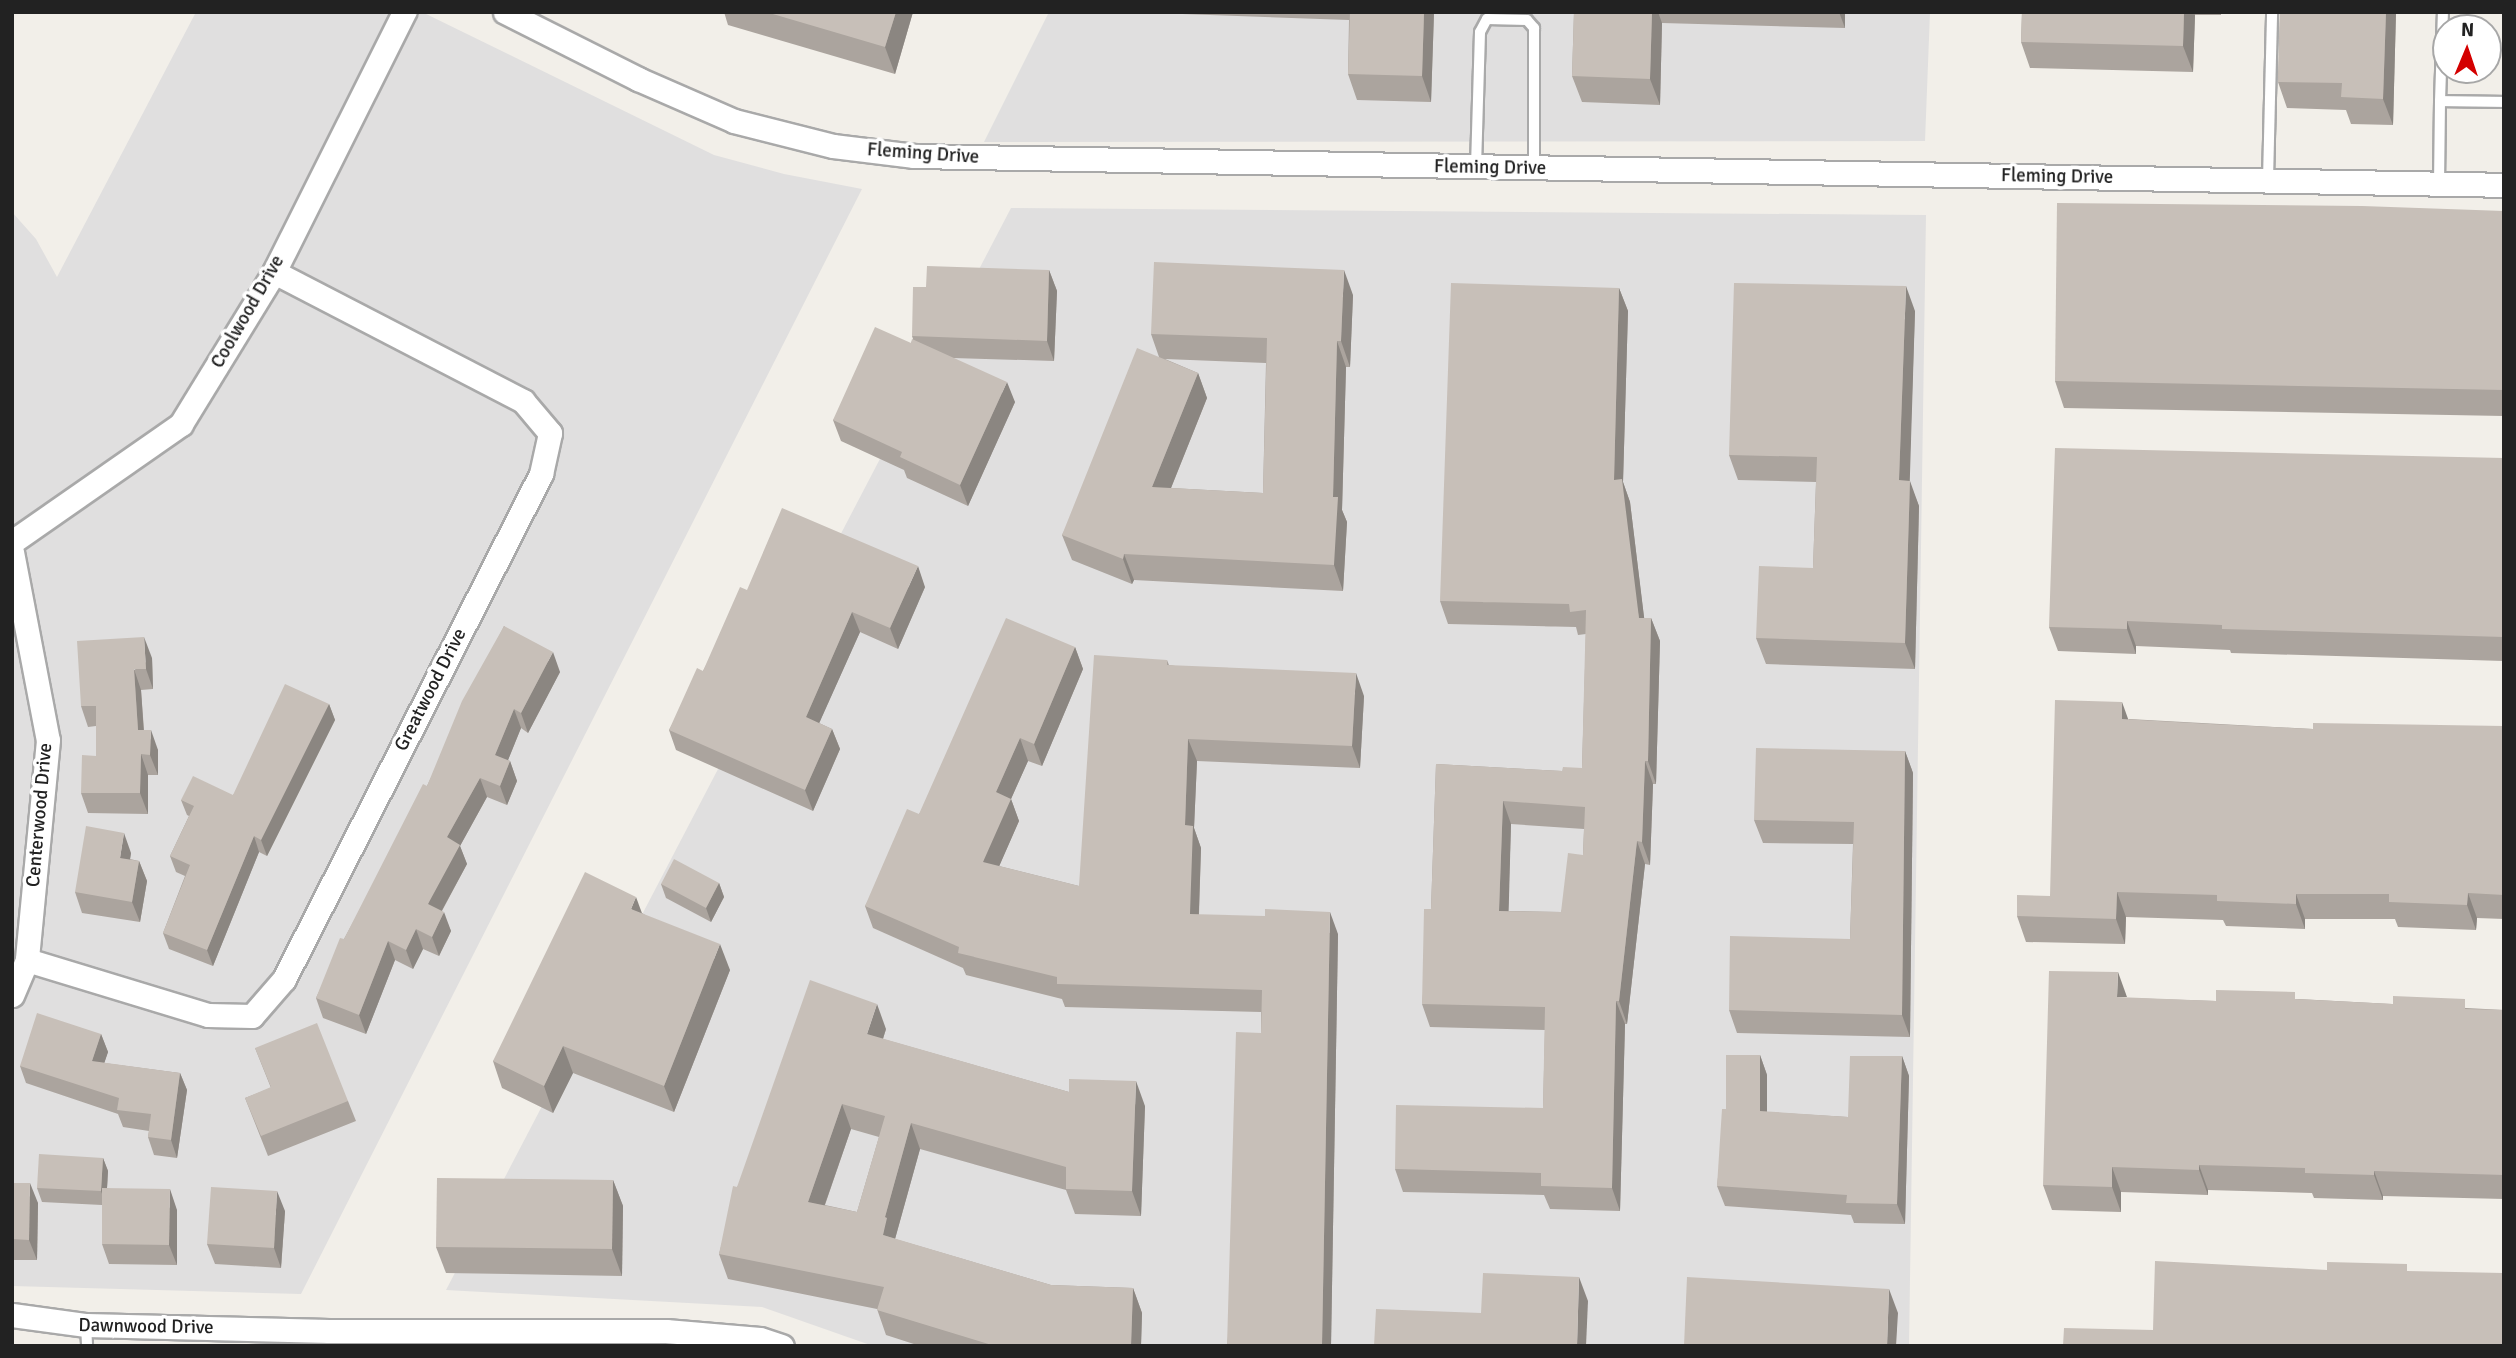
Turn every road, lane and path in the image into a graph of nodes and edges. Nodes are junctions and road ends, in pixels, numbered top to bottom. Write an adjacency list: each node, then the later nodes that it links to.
1 (404, 12): 12 (street, Coolwood Drive)
2 (505, 12): 7 (street, Fleming Drive)
3 (2272, 12): 9 (lane)
4 (2443, 12): 5 (lane)
5 (2440, 101): 6 (lane); 10 (lane)
6 (2504, 102)
7 (1476, 167): 8 (street, Fleming Drive); 8 (lane)
8 (1534, 169): 9 (street, Fleming Drive)
9 (2268, 180): 10 (street, Fleming Drive)
10 (2439, 184): 11 (street, Fleming Drive)
11 (2504, 185)
12 (274, 272): 13 (street, Coolwood Drive); 15 (street, Greatwood Drive)
13 (12, 542)
14 (12, 552): 15 (street, Centerwood Drive)
15 (27, 960): 16 (street, Centerwood Drive)
16 (12, 995)
17 (12, 1315): 18 (street, Dawnwood Drive)
18 (86, 1336): 19 (street, Dawnwood Drive)
19 (328, 1338): 20 (street, Dawnwood Drive)
20 (782, 1346)

